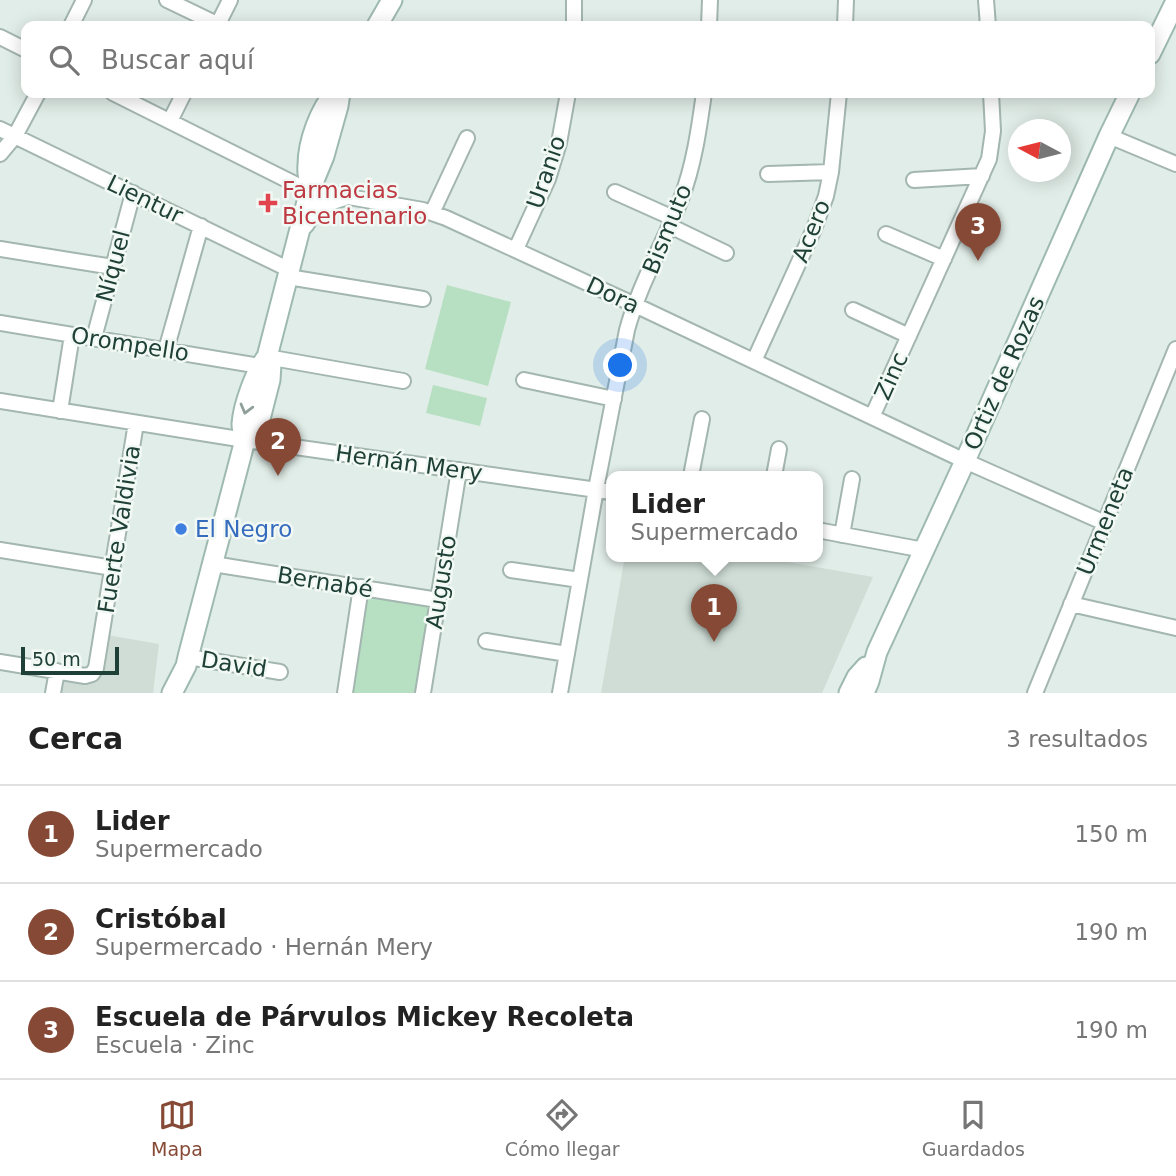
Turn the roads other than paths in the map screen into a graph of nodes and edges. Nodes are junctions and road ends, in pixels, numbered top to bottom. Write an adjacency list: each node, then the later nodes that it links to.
1 (84, 0): 10 (street)
2 (167, 0): 11 (street)
3 (230, 0): 12 (street)
4 (392, 0): 13 (main road)
5 (574, 0): 14 (street)
6 (710, 0): 15 (street)
7 (846, 0): 16 (street)
8 (986, 0): 17 (street)
9 (1176, 1): 19 (main road)
10 (74, 21)
11 (209, 21)
12 (221, 21)
13 (380, 21)
14 (573, 21)
15 (709, 21)
16 (845, 21)
17 (988, 21)
18 (0, 37): 20 (street)
19 (1155, 44)
20 (21, 48)
21 (35, 98): 33 (street)
22 (123, 98): 31 (street, Dora)
23 (182, 98): 31 (street)
24 (331, 98): 42 (main road)
25 (339, 98): 42 (main road)
26 (567, 98): 52 (street, Uranio)
27 (703, 98): 47 (street, Bismuto)
28 (838, 98): 38 (street, Acero)
29 (991, 98): 40 (street, Zinc)
30 (1128, 98): 34 (main road, Ortiz de Rozas)
31 (170, 121): 42 (street, Dora)
32 (0, 129): 33 (street, Lientur)
33 (15, 136): 36 (street); 44 (street, Lientur)
34 (1109, 136): 37 (street); 78 (main road, Ortiz de Rozas)
35 (467, 138): 46 (street)
36 (0, 154)
37 (1176, 164)
38 (831, 172): 39 (street); 67 (street, Acero)
39 (768, 174)
40 (982, 176): 41 (street); 54 (street, Zinc)
41 (914, 180)
42 (310, 190): 45 (street, Dora); 49 (main road)
43 (615, 192): 47 (street)
44 (132, 193): 48 (street, Lientur); 55 (street, Níquel)
45 (343, 196): 46 (street, Dora); 49 (main road)
46 (432, 213): 52 (street, Dora)
47 (672, 222): 53 (street); 58 (street, Bismuto)
48 (201, 226): 56 (street, Lientur); 65 (street)
49 (300, 232): 56 (main road)
50 (886, 234): 54 (street)
51 (0, 249): 55 (street)
52 (516, 249): 58 (street, Dora)
53 (726, 253)
54 (944, 259): 62 (street, Zinc)
55 (113, 267): 63 (street, Níquel)
56 (289, 274): 57 (street, Lientur); 66 (main road)
57 (424, 299)
58 (635, 305): 67 (street, Dora); 70 (street, Bismuto)
59 (853, 310): 62 (street, Zinc)
60 (0, 323): 61 (street, Orompello)
61 (72, 335): 63 (street, Orompello); 72 (street)
62 (909, 335): 73 (street, Zinc)
63 (94, 338): 65 (street, Orompello)
64 (1176, 349): 85 (street, Urmeneta)
65 (166, 350): 66 (street, Orompello)
66 (264, 361): 69 (street, Orompello); 76 (main road)
67 (754, 361): 73 (street, Dora)
68 (524, 380): 70 (street)
69 (403, 381)
70 (614, 399): 83 (street, Bismuto)
71 (0, 401): 72 (street, Hernán Mery)
72 (60, 411): 75 (street, Hernán Mery)
73 (872, 417): 78 (street, Dora)
74 (702, 419): 80 (street)
75 (136, 423): 76 (street, Hernán Mery); 91 (street, Fuerte Valdivia)
76 (245, 440): 79 (street, Hernán Mery); 90 (main road)
77 (779, 449): 81 (street)
78 (965, 461): 85 (street, Dora); 89 (main road, Ortiz de Rozas)
79 (459, 470): 83 (street, Hernán Mery); 95 (street, Augusto)
80 (692, 471)
81 (775, 471)
82 (852, 479): 87 (street)
83 (596, 489): 84 (street, Hernán Mery); 93 (street, Bismuto)
84 (606, 491)
85 (1105, 523): 96 (street, Urmeneta)
86 (823, 531): 87 (street)
87 (842, 535): 89 (street)
88 (0, 550): 91 (street)
89 (924, 550): 99 (main road, Ortiz de Rozas)
90 (213, 564): 94 (street, Bernabé); 101 (main road)
91 (113, 568): 103 (street, Fuerte Valdivia)
92 (511, 570): 93 (street)
93 (580, 580): 100 (street, Bismuto)
94 (361, 587): 95 (street, Bernabé); 108 (street)
95 (438, 600): 109 (street, Augusto)
96 (1071, 604): 97 (street); 113 (street, Urmeneta)
97 (1176, 628)
98 (485, 641): 100 (street)
99 (877, 652): 111 (main road, Ortiz de Rozas); 112 (main road, Ortiz de Rozas)
100 (567, 654): 110 (street, Bismuto)
101 (187, 661): 104 (street, David); 106 (main road); 107 (main road)
102 (0, 662): 103 (street)
103 (57, 671): 105 (street)
104 (280, 672)
105 (53, 693)
106 (172, 693)
107 (184, 693)
108 (345, 693)
109 (424, 693)
110 (560, 693)
111 (849, 693)
112 (864, 693)
113 (1035, 693)

